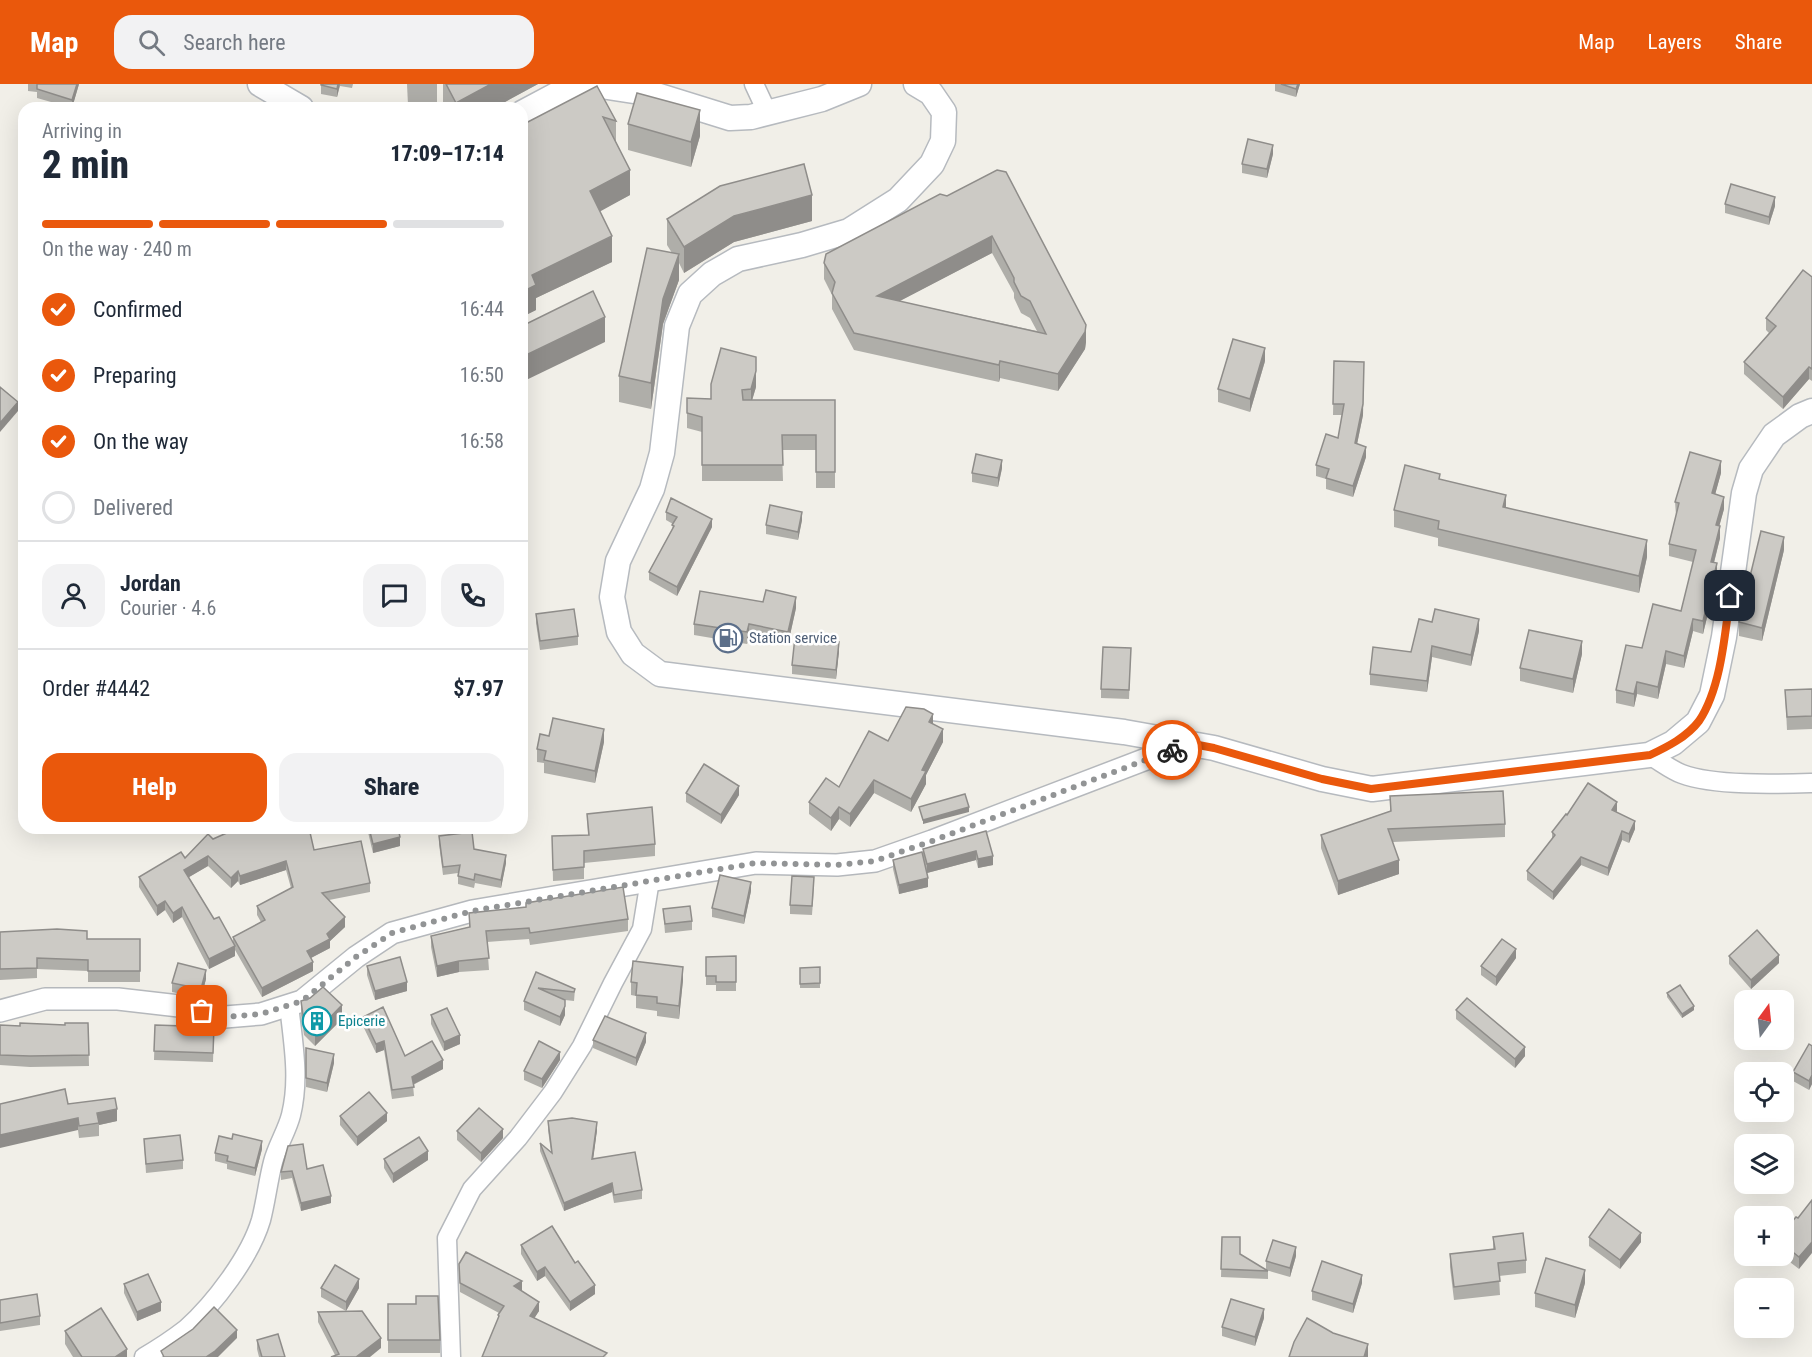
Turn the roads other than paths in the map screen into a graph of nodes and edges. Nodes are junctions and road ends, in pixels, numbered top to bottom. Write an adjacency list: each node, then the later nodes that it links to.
1 (260, 84): 5 (main road)
2 (754, 84): 7 (street)
3 (859, 84): 7 (main road)
4 (916, 84): 9 (main road)
5 (292, 102)
6 (528, 110): 7 (main road)
7 (768, 114)
8 (1812, 411): 10 (main road)
9 (1188, 743): 10 (main road); 12 (street)
10 (1650, 755): 11 (street)
11 (1812, 783)
12 (650, 880): 13 (street); 16 (street)
13 (289, 1005): 14 (street); 15 (street)
14 (0, 1011)
15 (144, 1357)
16 (451, 1357)

